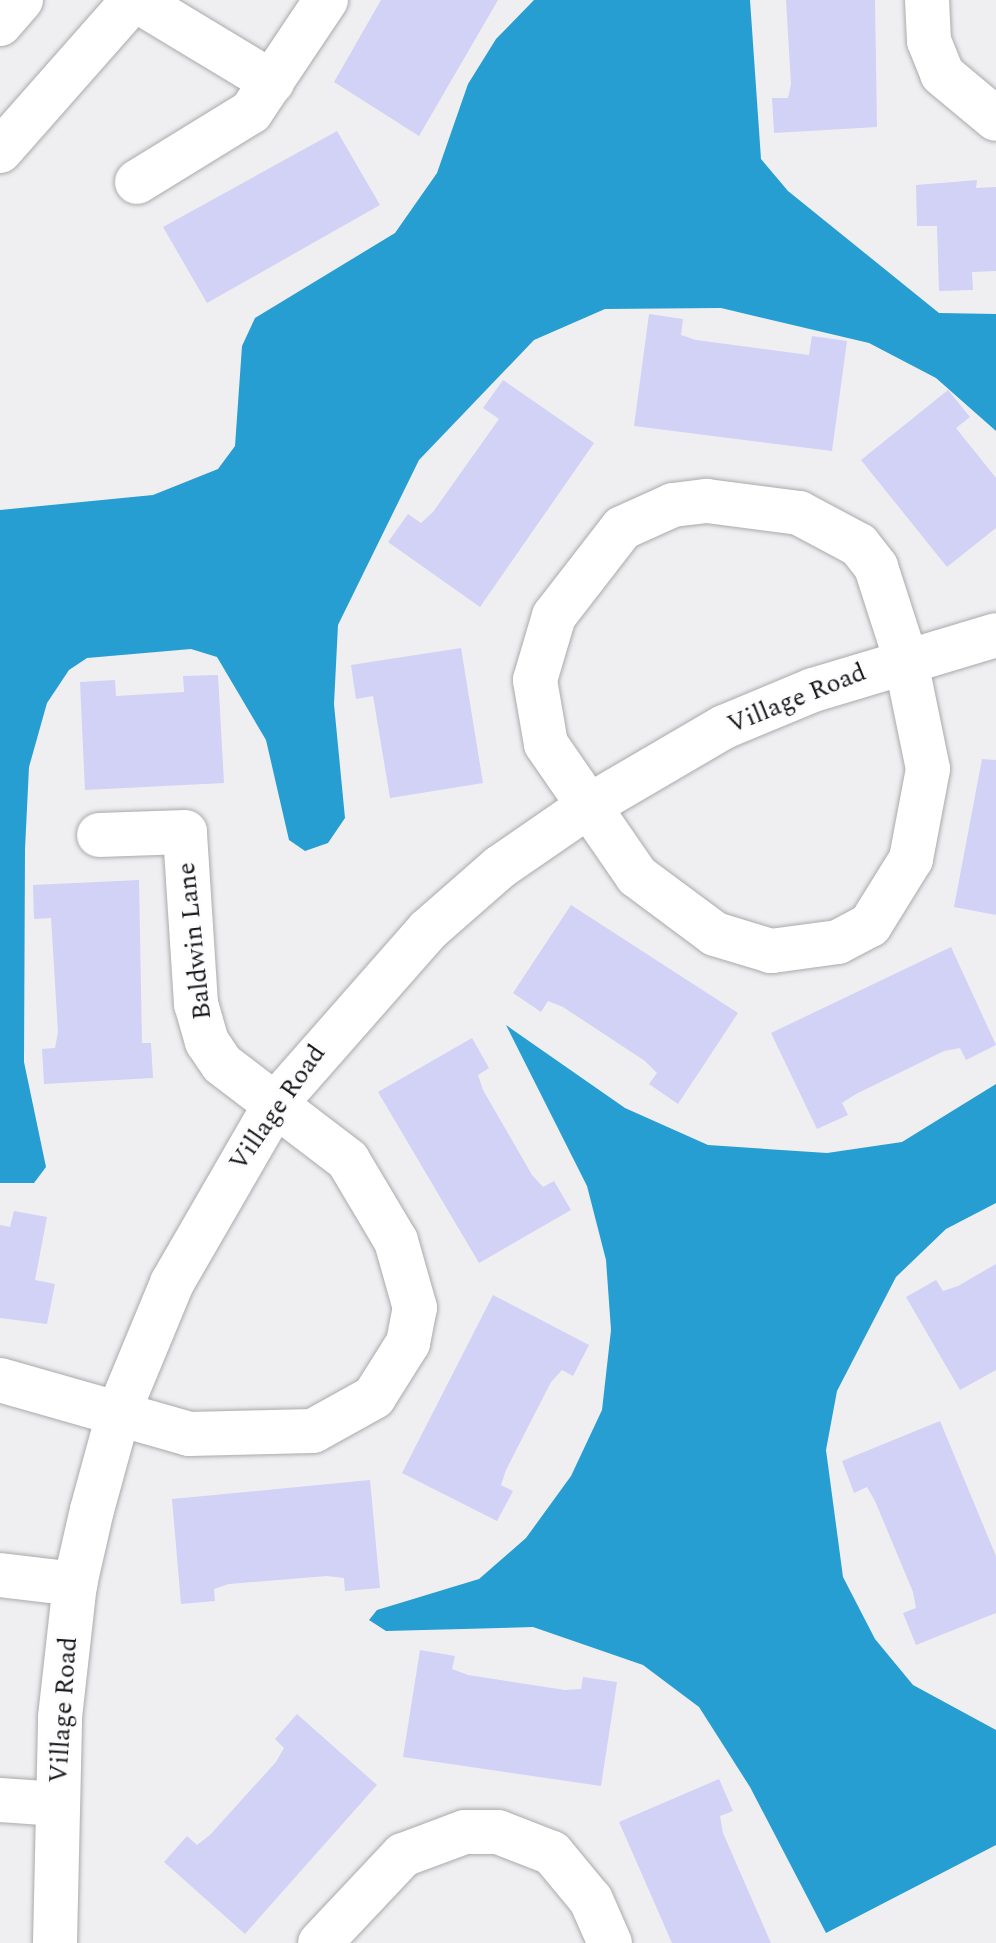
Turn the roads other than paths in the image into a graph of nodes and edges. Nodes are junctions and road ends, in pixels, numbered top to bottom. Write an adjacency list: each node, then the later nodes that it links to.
1 (21, 0): 5 (street)
2 (135, 0): 6 (street); 8 (street)
3 (326, 0): 6 (street)
4 (927, 0): 7 (street)
5 (0, 24)
6 (272, 82): 9 (street)
7 (996, 119)
8 (0, 151)
9 (137, 182)
10 (996, 635): 11 (street, Village Road)
11 (905, 657): 12 (street, Village Road); 12 (street); 12 (street)
12 (587, 807): 14 (street, Village Road)
13 (99, 835): 14 (street, Baldwin Lane)
14 (276, 1103): 16 (street, Village Road); 16 (street)
15 (0, 1380): 16 (street)
16 (119, 1411): 18 (street, Village Road)
17 (0, 1575): 18 (street)
18 (75, 1584): 20 (street, Village Road)
19 (0, 1800): 20 (street)
20 (58, 1804): 21 (street, Village Road)
21 (55, 1943)
22 (320, 1943): 23 (street)
23 (610, 1943)

